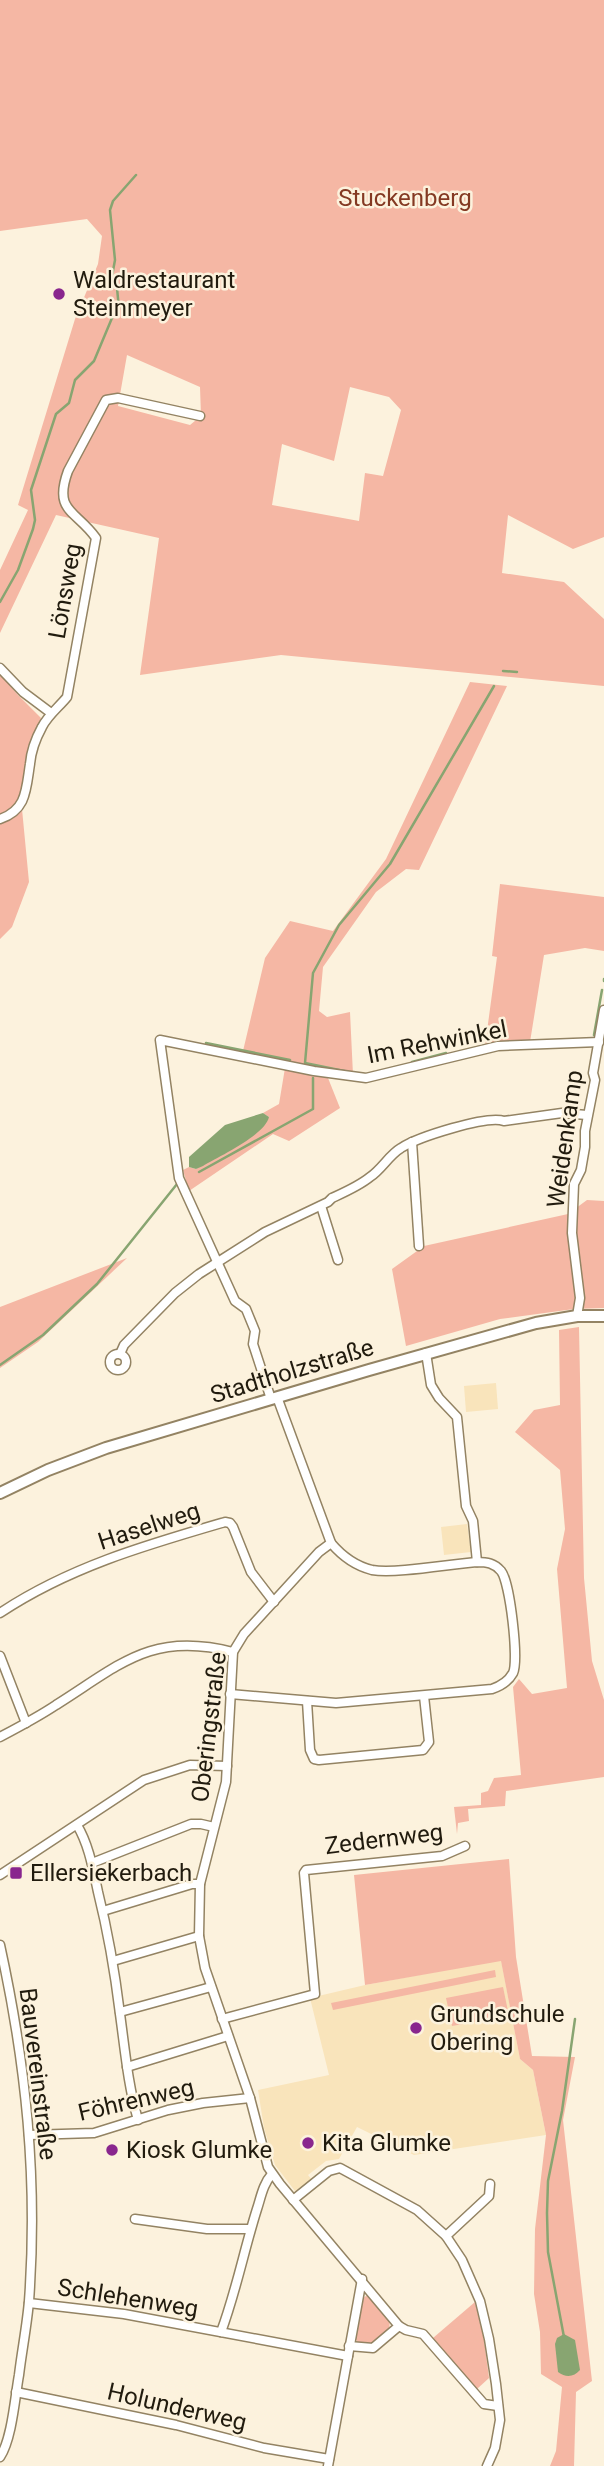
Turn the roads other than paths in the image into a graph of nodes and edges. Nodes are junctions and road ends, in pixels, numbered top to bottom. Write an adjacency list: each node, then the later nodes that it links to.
1 (200, 416): 3 (street, Lönsweg)
2 (0, 668): 3 (street)
3 (51, 713): 4 (street)
4 (0, 819)
5 (604, 1010): 6 (street, Weidenkamp)
6 (599, 1042): 7 (street, Weidenkamp); 12 (street, Im Rehwinkel)
7 (587, 1115): 8 (street); 13 (street, Weidenkamp)
8 (412, 1142): 9 (street); 10 (street)
9 (321, 1206): 11 (street); 12 (street)
10 (419, 1246)
11 (338, 1259)
12 (217, 1262): 16 (street); 17 (street)
13 (577, 1316): 14 (street, Stadtholzstraße); 15 (street, Stadtholzstraße)
14 (604, 1316)
15 (426, 1353): 17 (street, Stadtholzstraße); 20 (street)
16 (120, 1354)
17 (274, 1398): 18 (street, Stadtholzstraße); 19 (street)
18 (0, 1493)
19 (331, 1543): 20 (street); 21 (street, Oberingstraße)
20 (477, 1562): 26 (street)
21 (274, 1602): 22 (street, Haselweg); 23 (street, Oberingstraße)
22 (0, 1613)
23 (233, 1652): 25 (street, Oberingstraße); 28 (street)
24 (0, 1656): 28 (street)
25 (230, 1694): 27 (street); 30 (street, Oberingstraße)
26 (424, 1696): 27 (street); 27 (street)
27 (307, 1701)
28 (26, 1723): 29 (street)
29 (0, 1737)
30 (227, 1766): 31 (street); 32 (street, Oberingstraße)
31 (77, 1825): 34 (street); 35 (street)
32 (214, 1827): 34 (street); 36 (street, Oberingstraße)
33 (465, 1846): 43 (street, Zedernweg)
34 (92, 1863): 37 (street)
35 (0, 1875)
36 (200, 1884): 37 (street); 38 (street, Oberingstraße)
37 (103, 1911): 40 (street)
38 (200, 1936): 40 (street); 41 (street, Oberingstraße)
39 (0, 1945): 48 (street, Bauvereinstraße)
40 (113, 1961): 42 (street)
41 (211, 1987): 42 (street); 43 (street, Oberingstraße)
42 (120, 2012): 45 (street)
43 (222, 2019): 44 (street, Oberingstraße)
44 (228, 2036): 45 (street); 46 (street, Oberingstraße)
45 (127, 2067): 47 (street)
46 (250, 2098): 47 (street, Föhrenweg); 49 (street, Oberingstraße)
47 (138, 2120): 48 (street, Föhrenweg)
48 (29, 2135): 56 (street, Bauvereinstraße)
49 (272, 2174): 51 (street, Oberingstraße); 53 (street, Schlehenweg)
50 (490, 2184): 54 (street)
51 (293, 2200): 54 (street); 55 (street, Oberingstraße)
52 (135, 2219): 53 (street)
53 (250, 2229): 58 (street, Schlehenweg)
54 (446, 2236): 62 (street)
55 (362, 2279): 57 (street, Oberingstraße); 59 (street)
56 (29, 2303): 58 (street, Schlehenweg); 61 (street, Bauvereinstraße)
57 (400, 2326): 59 (street); 62 (street)
58 (221, 2332): 60 (street, Schlehenweg)
59 (349, 2346): 60 (street)
60 (348, 2356): 64 (street)
61 (16, 2392): 63 (street, Bauvereinstraße); 64 (street, Holunderweg)
62 (498, 2406): 65 (street)
63 (0, 2458)
64 (328, 2463)
65 (488, 2466)

